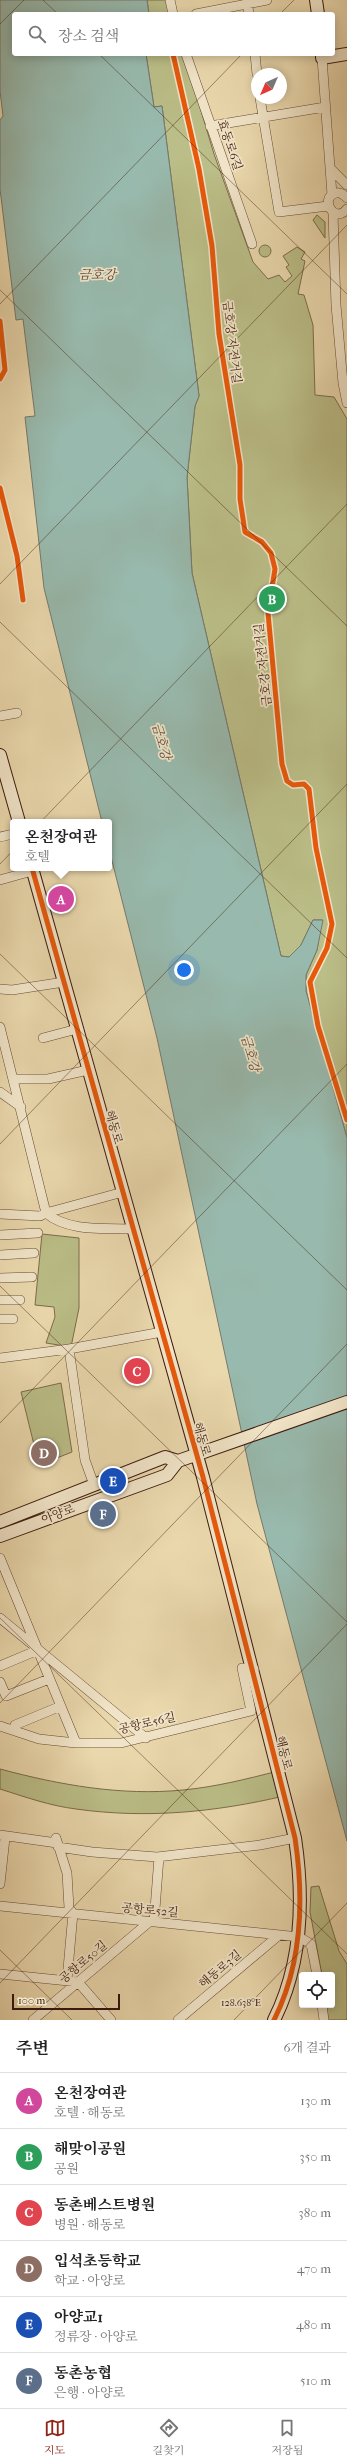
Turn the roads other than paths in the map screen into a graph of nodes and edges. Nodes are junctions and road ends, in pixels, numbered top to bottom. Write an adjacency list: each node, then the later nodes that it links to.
1 (170, 0): 5 (street)
2 (266, 0): 4 (street)
3 (316, 0): 8 (street)
4 (248, 2): 6 (street); 7 (street)
5 (173, 12)
6 (205, 12)
7 (249, 12)
8 (318, 12)
9 (347, 54): 10 (street)
10 (335, 55)
11 (187, 56): 18 (street, 효동로6길)
12 (254, 56): 14 (street)
13 (322, 56): 16 (street)
14 (257, 68)
15 (261, 104): 17 (street)
16 (325, 107): 17 (street); 19 (street)
17 (262, 116): 18 (street); 24 (street)
18 (210, 126): 25 (street, 효동로6길)
19 (331, 169): 20 (street); 21 (street)
20 (347, 185)
21 (332, 195): 22 (street); 24 (street)
22 (347, 198)
23 (347, 209): 24 (street)
24 (331, 210): 26 (street)
25 (252, 244)
26 (347, 404)
27 (17, 712): 28 (street)
28 (0, 716)
29 (0, 755): 30 (street)
30 (18, 819)
31 (10, 835): 32 (street)
32 (0, 837)
33 (29, 871): 35 (street)
34 (32, 871): 36 (street, 해동로)
35 (0, 880)
36 (64, 982): 37 (street); 39 (street, 해동로)
37 (0, 989)
38 (0, 1027): 41 (street)
39 (77, 1029): 40 (street); 42 (street, 해동로)
40 (43, 1038)
41 (3, 1054): 43 (street)
42 (88, 1070): 43 (street); 46 (street, 해동로)
43 (14, 1080): 45 (street)
44 (0, 1092): 45 (street)
45 (21, 1107): 47 (street)
46 (122, 1192): 47 (street); 49 (street, 해동로)
47 (46, 1212): 48 (street); 49 (street)
48 (0, 1214)
49 (133, 1229): 60 (street, 해동로)
50 (38, 1233): 51 (street)
51 (0, 1235)
52 (34, 1253): 53 (street)
53 (0, 1255)
54 (32, 1277): 55 (street)
55 (0, 1278)
56 (0, 1300): 57 (street)
57 (20, 1300)
58 (0, 1319): 59 (street)
59 (13, 1319)
60 (162, 1332): 61 (street); 64 (street, 해동로)
61 (69, 1349): 62 (street); 66 (street)
62 (0, 1358)
63 (347, 1402): 64 (street, 아양로)
64 (196, 1455): 65 (street, 아양로); 73 (street, 해동로)
65 (178, 1461): 66 (street, 아양로); 68 (street, 아양로)
66 (94, 1485): 67 (street, 아양로)
67 (0, 1522)
68 (0, 1536)
69 (0, 1558): 71 (street)
70 (0, 1618): 71 (street)
71 (38, 1650): 72 (street); 74 (street); 79 (street)
72 (0, 1666)
73 (254, 1669): 79 (street, 공항로56길); 82 (street, 해동로)
74 (49, 1679): 75 (street); 76 (street)
75 (0, 1682)
76 (61, 1706): 77 (street); 80 (street)
77 (15, 1725)
78 (0, 1726): 80 (street, 공항로56길)
79 (146, 1738): 80 (street, 공항로56길)
80 (76, 1743)
81 (3, 1836): 83 (street); 85 (street)
82 (295, 1838): 84 (street); 90 (street, 해동로)
83 (57, 1842): 84 (street); 87 (street)
84 (159, 1857): 88 (street)
85 (0, 1884)
86 (0, 1906): 87 (street, 공항로52길)
87 (73, 1913): 88 (street, 공항로52길); 93 (street)
88 (151, 1923): 89 (street, 공항로52길); 94 (street, 공항로50길)
89 (278, 1936): 90 (street, 공항로52길); 98 (street, 해동로3길)
90 (299, 1937): 91 (street); 99 (street, 해동로)
91 (316, 1972)
92 (0, 1974): 93 (street)
93 (67, 1980): 94 (street)
94 (78, 1982): 96 (street, 공항로50길); 97 (street)
95 (322, 2008): 100 (street)
96 (33, 2020)
97 (111, 2020)
98 (178, 2020)
99 (274, 2020)
100 (324, 2020)

